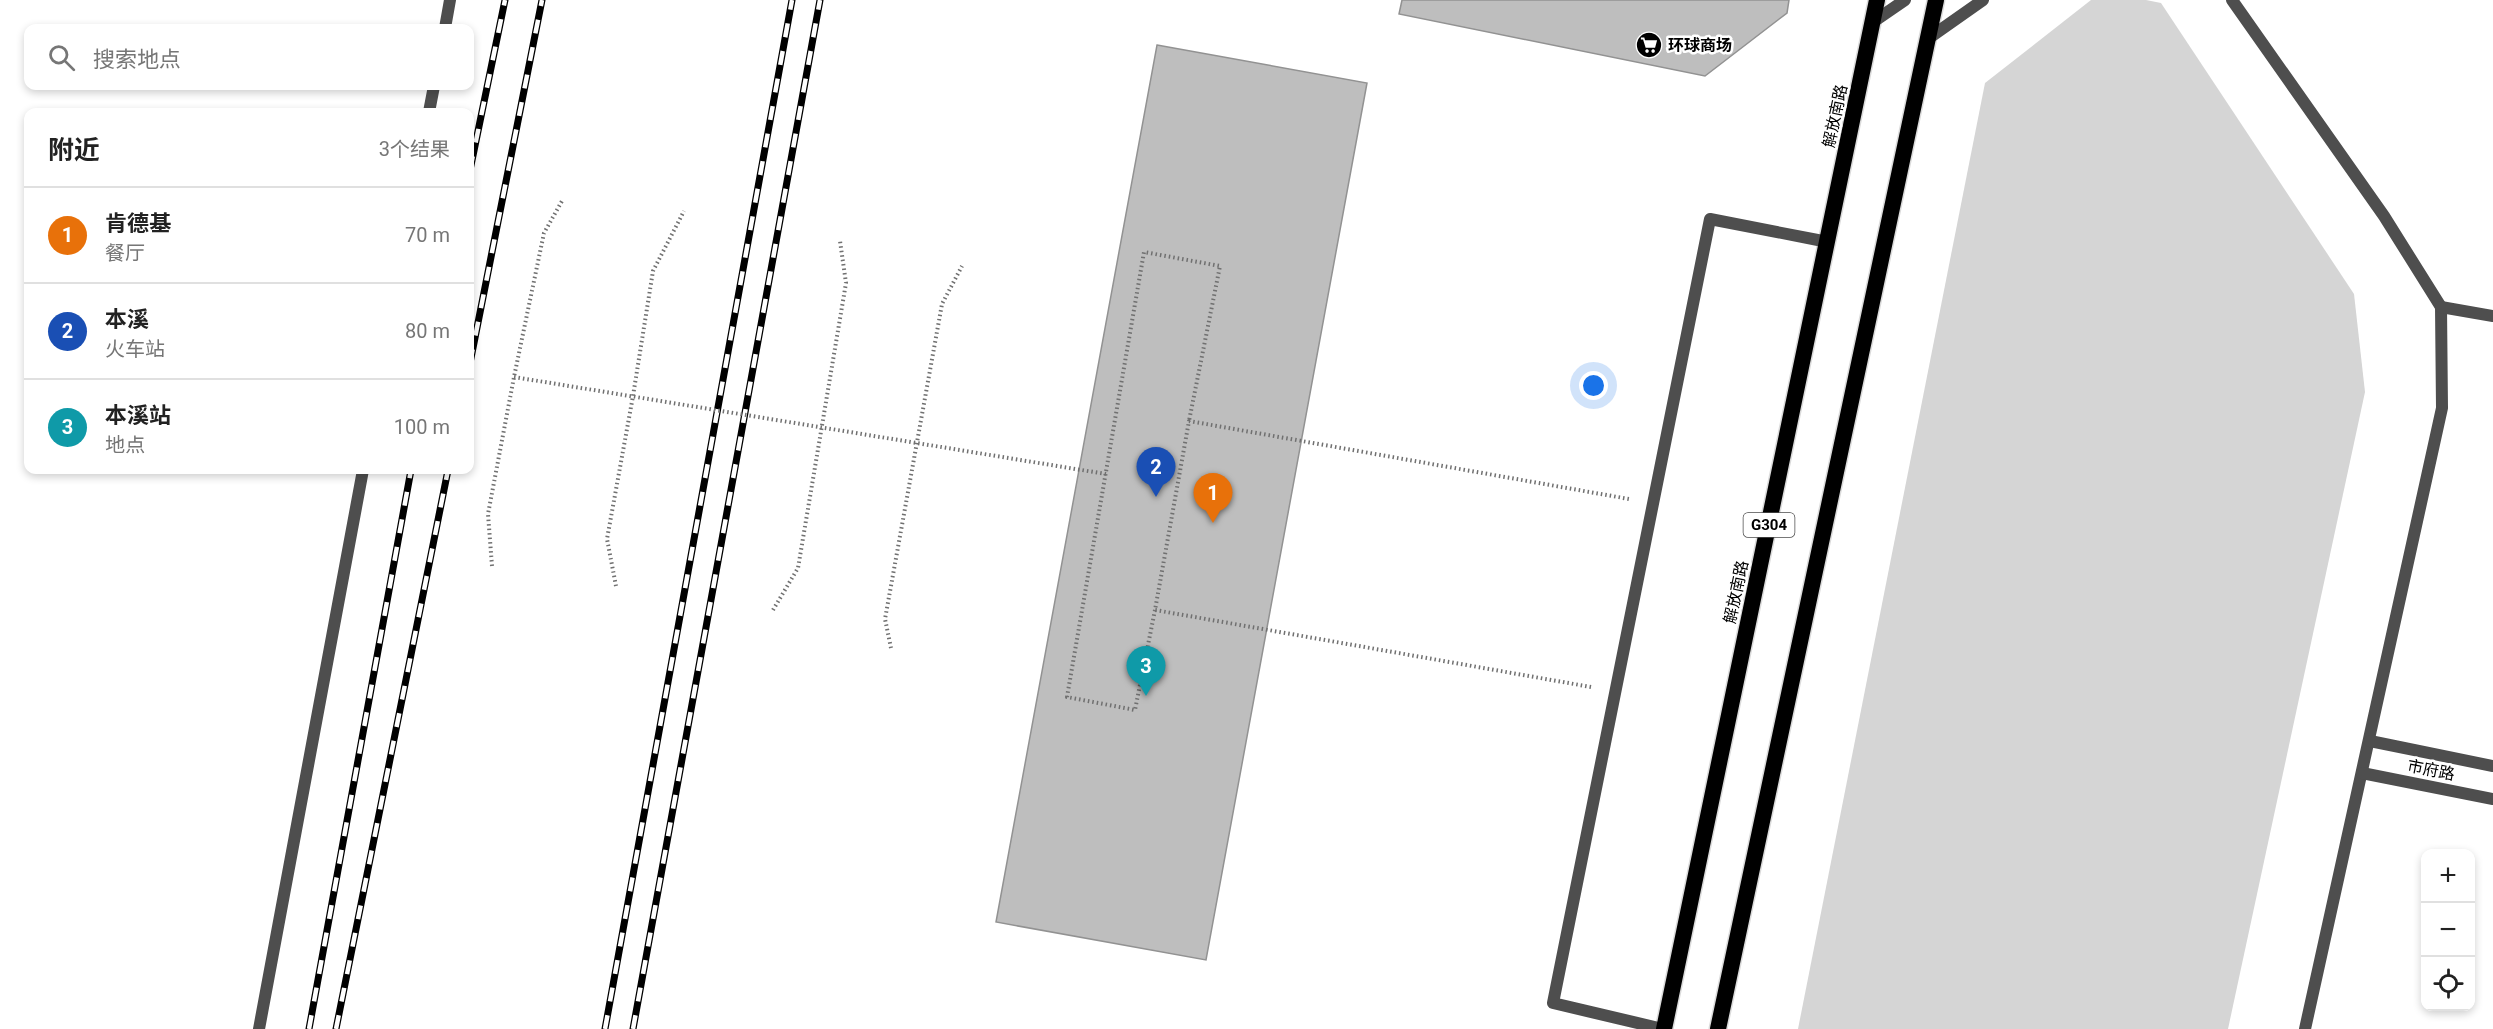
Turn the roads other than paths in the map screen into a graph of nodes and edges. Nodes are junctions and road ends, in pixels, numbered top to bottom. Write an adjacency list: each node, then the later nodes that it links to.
1 (450, 0): 8 (street)
2 (1877, 0): 7 (highway, G304)
3 (1905, 0): 7 (street)
4 (1936, 0): 9 (highway)
5 (1983, 0): 9 (street)
6 (2232, 0): 13 (street)
7 (1873, 22): 12 (highway, 解放南路 / G304)
8 (446, 24)
9 (1929, 38): 22 (highway)
10 (433, 90): 11 (street)
11 (430, 108)
12 (1828, 242): 21 (highway, 解放南路 / G304); 21 (street)
13 (2441, 307): 14 (street); 16 (street)
14 (2493, 316)
15 (362, 474): 20 (street)
16 (2370, 741): 17 (street, 市府路); 18 (street)
17 (2493, 766)
18 (2362, 773): 19 (street, 市府路); 23 (street)
19 (2493, 799)
20 (259, 1029)
21 (1664, 1029)
22 (1718, 1029)
23 (2305, 1029)

